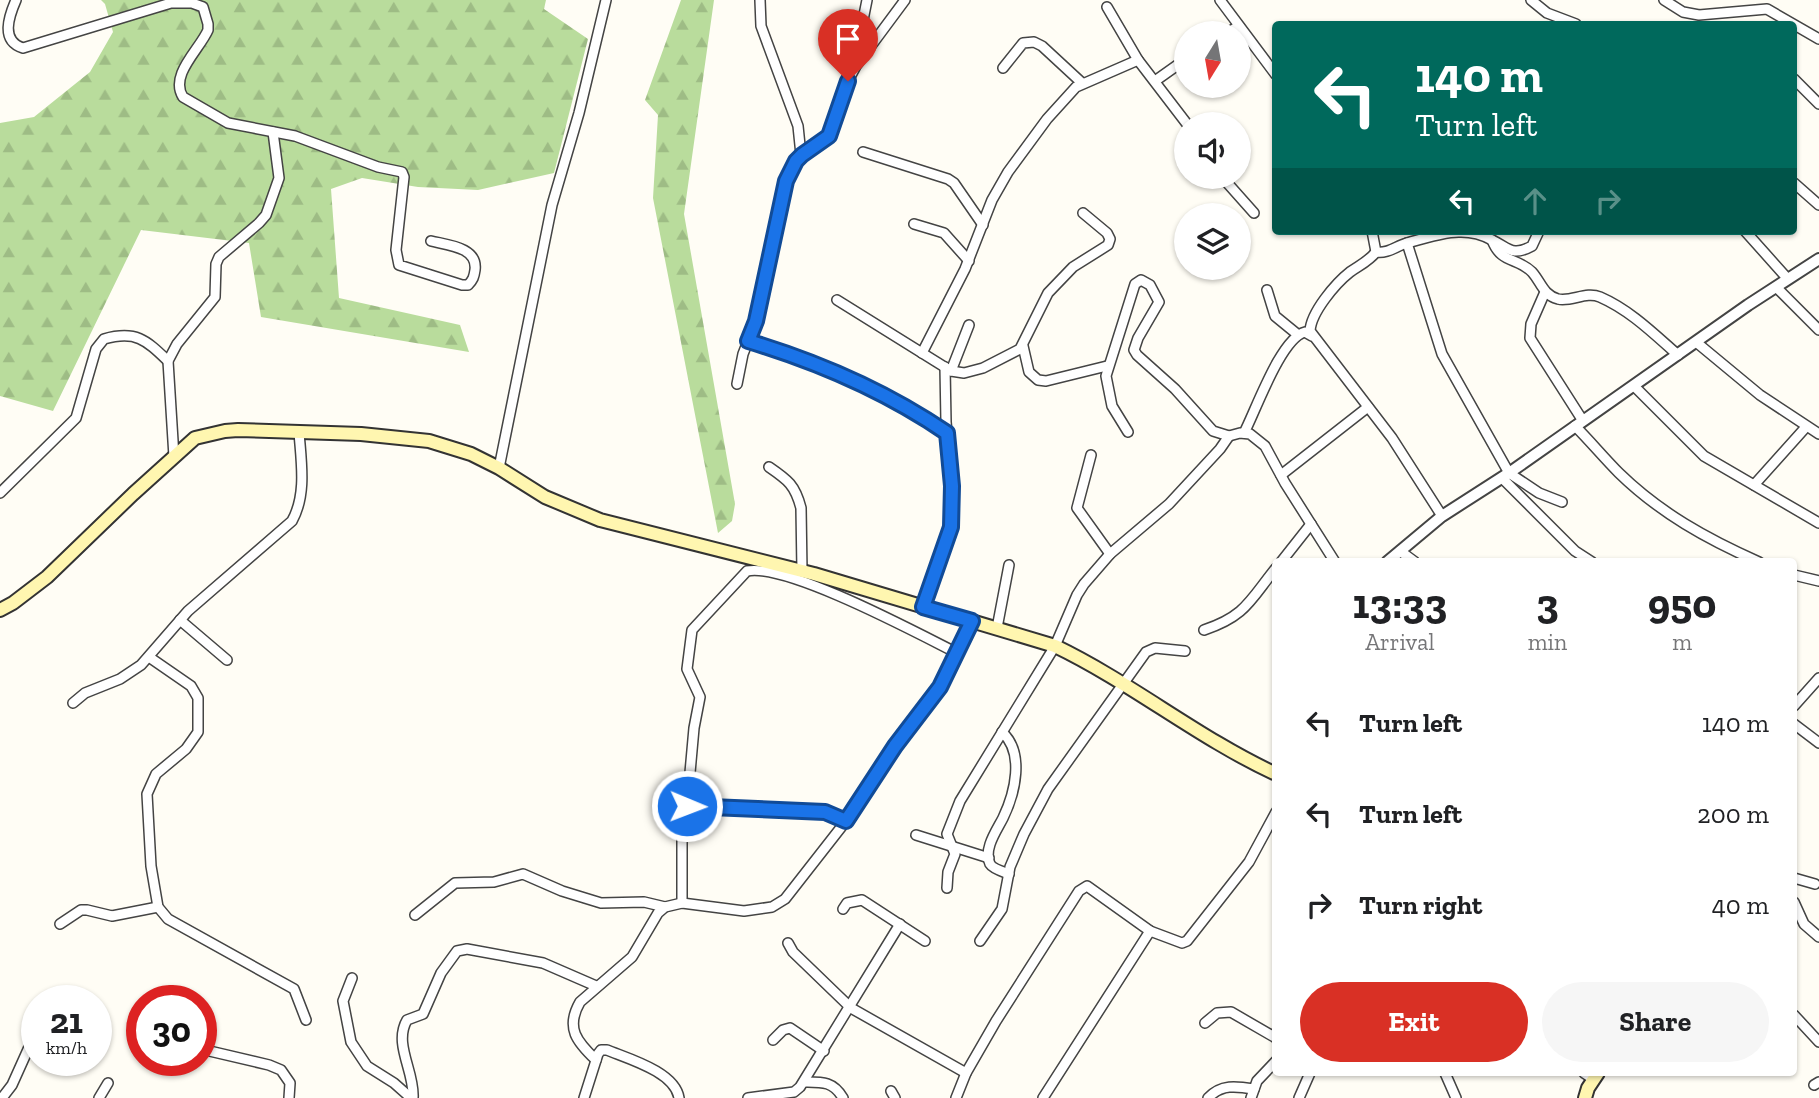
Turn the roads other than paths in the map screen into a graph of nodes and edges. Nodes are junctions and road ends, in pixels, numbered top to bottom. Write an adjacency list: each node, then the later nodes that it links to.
1 (16, 0): 26 (street)
2 (606, 0): 78 (street)
3 (760, 0): 28 (street)
4 (867, 0): 16 (street)
5 (905, 0): 16 (street)
6 (1220, 0): 10 (street)
7 (1531, 0): 11 (street)
8 (1664, 0): 12 (street)
9 (1107, 7): 17 (street)
10 (1235, 21)
11 (1568, 21)
12 (1788, 21)
13 (1797, 26): 14 (street)
14 (1819, 39)
15 (1251, 42): 20 (street)
16 (863, 55): 28 (street)
17 (1138, 60): 21 (street); 22 (street)
18 (1003, 68): 21 (street)
19 (1174, 68): 22 (street)
20 (1272, 70)
21 (1086, 81): 35 (street)
22 (1155, 81): 25 (street)
23 (1797, 82): 24 (street)
24 (1819, 104)
25 (1177, 112)
26 (273, 132): 42 (street); 61 (street)
27 (863, 152): 35 (street)
28 (802, 155): 56 (street)
29 (1797, 186): 31 (street)
30 (1233, 189): 33 (street)
31 (1819, 205)
32 (1083, 213): 58 (street)
33 (1254, 213)
34 (914, 224): 46 (street)
35 (982, 225): 46 (street)
36 (1373, 235): 44 (street)
37 (1442, 235): 43 (street)
38 (1474, 235): 41 (street)
39 (1537, 235): 41 (street)
40 (1749, 235): 47 (street)
41 (1492, 240): 50 (street)
42 (431, 241)
43 (1407, 243): 44 (street); 80 (street)
44 (1376, 251): 55 (street)
45 (1819, 259): 47 (street)
46 (969, 261): 59 (street)
47 (1787, 278): 48 (street)
48 (1776, 287): 53 (street); 57 (street)
49 (1267, 290): 54 (street)
50 (1545, 292): 60 (street); 67 (street)
51 (836, 300): 59 (street)
52 (969, 326): 63 (street)
53 (1819, 330)
54 (1297, 334): 55 (street); 72 (street)
55 (1312, 336): 66 (street)
56 (748, 341): 64 (street); 71 (street)
57 (1696, 342): 60 (street); 68 (street)
58 (1023, 346): 62 (street); 63 (street)
59 (922, 353): 63 (street)
60 (1678, 355): 65 (street)
61 (168, 361): 76 (street); 82 (street)
62 (1107, 366): 70 (street); 74 (street)
63 (948, 369): 71 (street)
64 (737, 384)
65 (1634, 386): 67 (street); 81 (street)
66 (1368, 407): 79 (street); 84 (street)
67 (1579, 424): 80 (street); 94 (street)
68 (1806, 426): 73 (street); 81 (street)
69 (299, 432): 76 (main road); 78 (main road); 102 (street)
70 (1128, 432)
71 (947, 433): 100 (street)
72 (1244, 433): 74 (street); 79 (street)
73 (1819, 434)
74 (1229, 436): 88 (street)
75 (1091, 455): 88 (street)
76 (174, 457): 101 (main road)
77 (769, 467): 96 (street)
78 (499, 468): 96 (main road)
79 (1281, 475): 86 (street)
80 (1506, 475): 83 (street); 84 (street); 93 (street)
81 (1754, 485): 85 (street)
82 (0, 493)
83 (1562, 502)
84 (1442, 516): 87 (street)
85 (1819, 523)
86 (1311, 524): 89 (street); 90 (street)
87 (1400, 551): 91 (street); 92 (street)
88 (1110, 554): 106 (street)
89 (1284, 558)
90 (1332, 558)
91 (1392, 558)
92 (1410, 558)
93 (1586, 558)
94 (1749, 558)
95 (1009, 565): 104 (street)
96 (802, 571): 100 (main road)
97 (1272, 573): 105 (street)
98 (1797, 576): 99 (street)
99 (1819, 581)
100 (923, 607): 103 (main road)
101 (0, 610)
102 (180, 620): 109 (street); 110 (street)
103 (972, 621): 104 (main road); 108 (street)
104 (997, 628): 106 (main road)
105 (1204, 630)
106 (1055, 646): 112 (main road); 116 (street)
107 (1185, 651): 112 (street)
108 (957, 653): 119 (street); 121 (street)
109 (149, 657): 113 (street); 130 (street)
110 (227, 660)
111 (1819, 678): 114 (street)
112 (1124, 685): 118 (main road); 125 (street)
113 (73, 703)
114 (1797, 703)
115 (1797, 725): 117 (street)
116 (1002, 732): 123 (street); 124 (street)
117 (1819, 743)
118 (1272, 769)
119 (687, 806): 121 (street); 129 (street)
120 (1272, 819): 137 (street)
121 (846, 821): 129 (street)
122 (916, 835): 123 (street)
123 (952, 846): 124 (street); 128 (street)
124 (989, 859): 125 (street)
125 (1009, 874): 140 (street)
126 (1797, 879): 127 (street)
127 (1815, 884)
128 (947, 888)
129 (682, 903): 131 (street)
130 (158, 907): 135 (street); 146 (street)
131 (664, 907): 134 (street); 143 (street)
132 (843, 909): 136 (street)
133 (1797, 909): 138 (street)
134 (415, 915)
135 (60, 924)
136 (900, 924): 139 (street); 144 (street)
137 (1150, 931): 156 (street); 172 (street)
138 (1819, 937)
139 (925, 941)
140 (980, 941)
141 (788, 943): 144 (street)
142 (352, 978): 166 (street)
143 (596, 986): 153 (street); 166 (street)
144 (850, 1008): 151 (street); 156 (street)
145 (1797, 1018): 150 (street)
146 (306, 1020)
147 (1205, 1023): 148 (street)
148 (1272, 1036)
149 (773, 1040): 151 (street)
150 (1819, 1042)
151 (824, 1051): 160 (street)
152 (217, 1053): 165 (street)
153 (596, 1060): 167 (street); 168 (street)
154 (21, 1065): 163 (street)
155 (1272, 1065): 162 (street)
156 (966, 1073): 171 (street)
157 (1309, 1076): 174 (street)
158 (1446, 1076): 175 (street)
159 (1592, 1076): 176 (main road)
160 (804, 1082): 169 (street); 170 (street)
161 (108, 1083): 164 (street)
162 (1252, 1093): 173 (street)
163 (2, 1098)
164 (99, 1098)
165 (289, 1098)
166 (412, 1098)
167 (584, 1098)
168 (679, 1098)
169 (748, 1098)
170 (843, 1098)
171 (956, 1098)
172 (1043, 1098)
173 (1208, 1098)
174 (1299, 1098)
175 (1456, 1098)
176 (1585, 1098)

